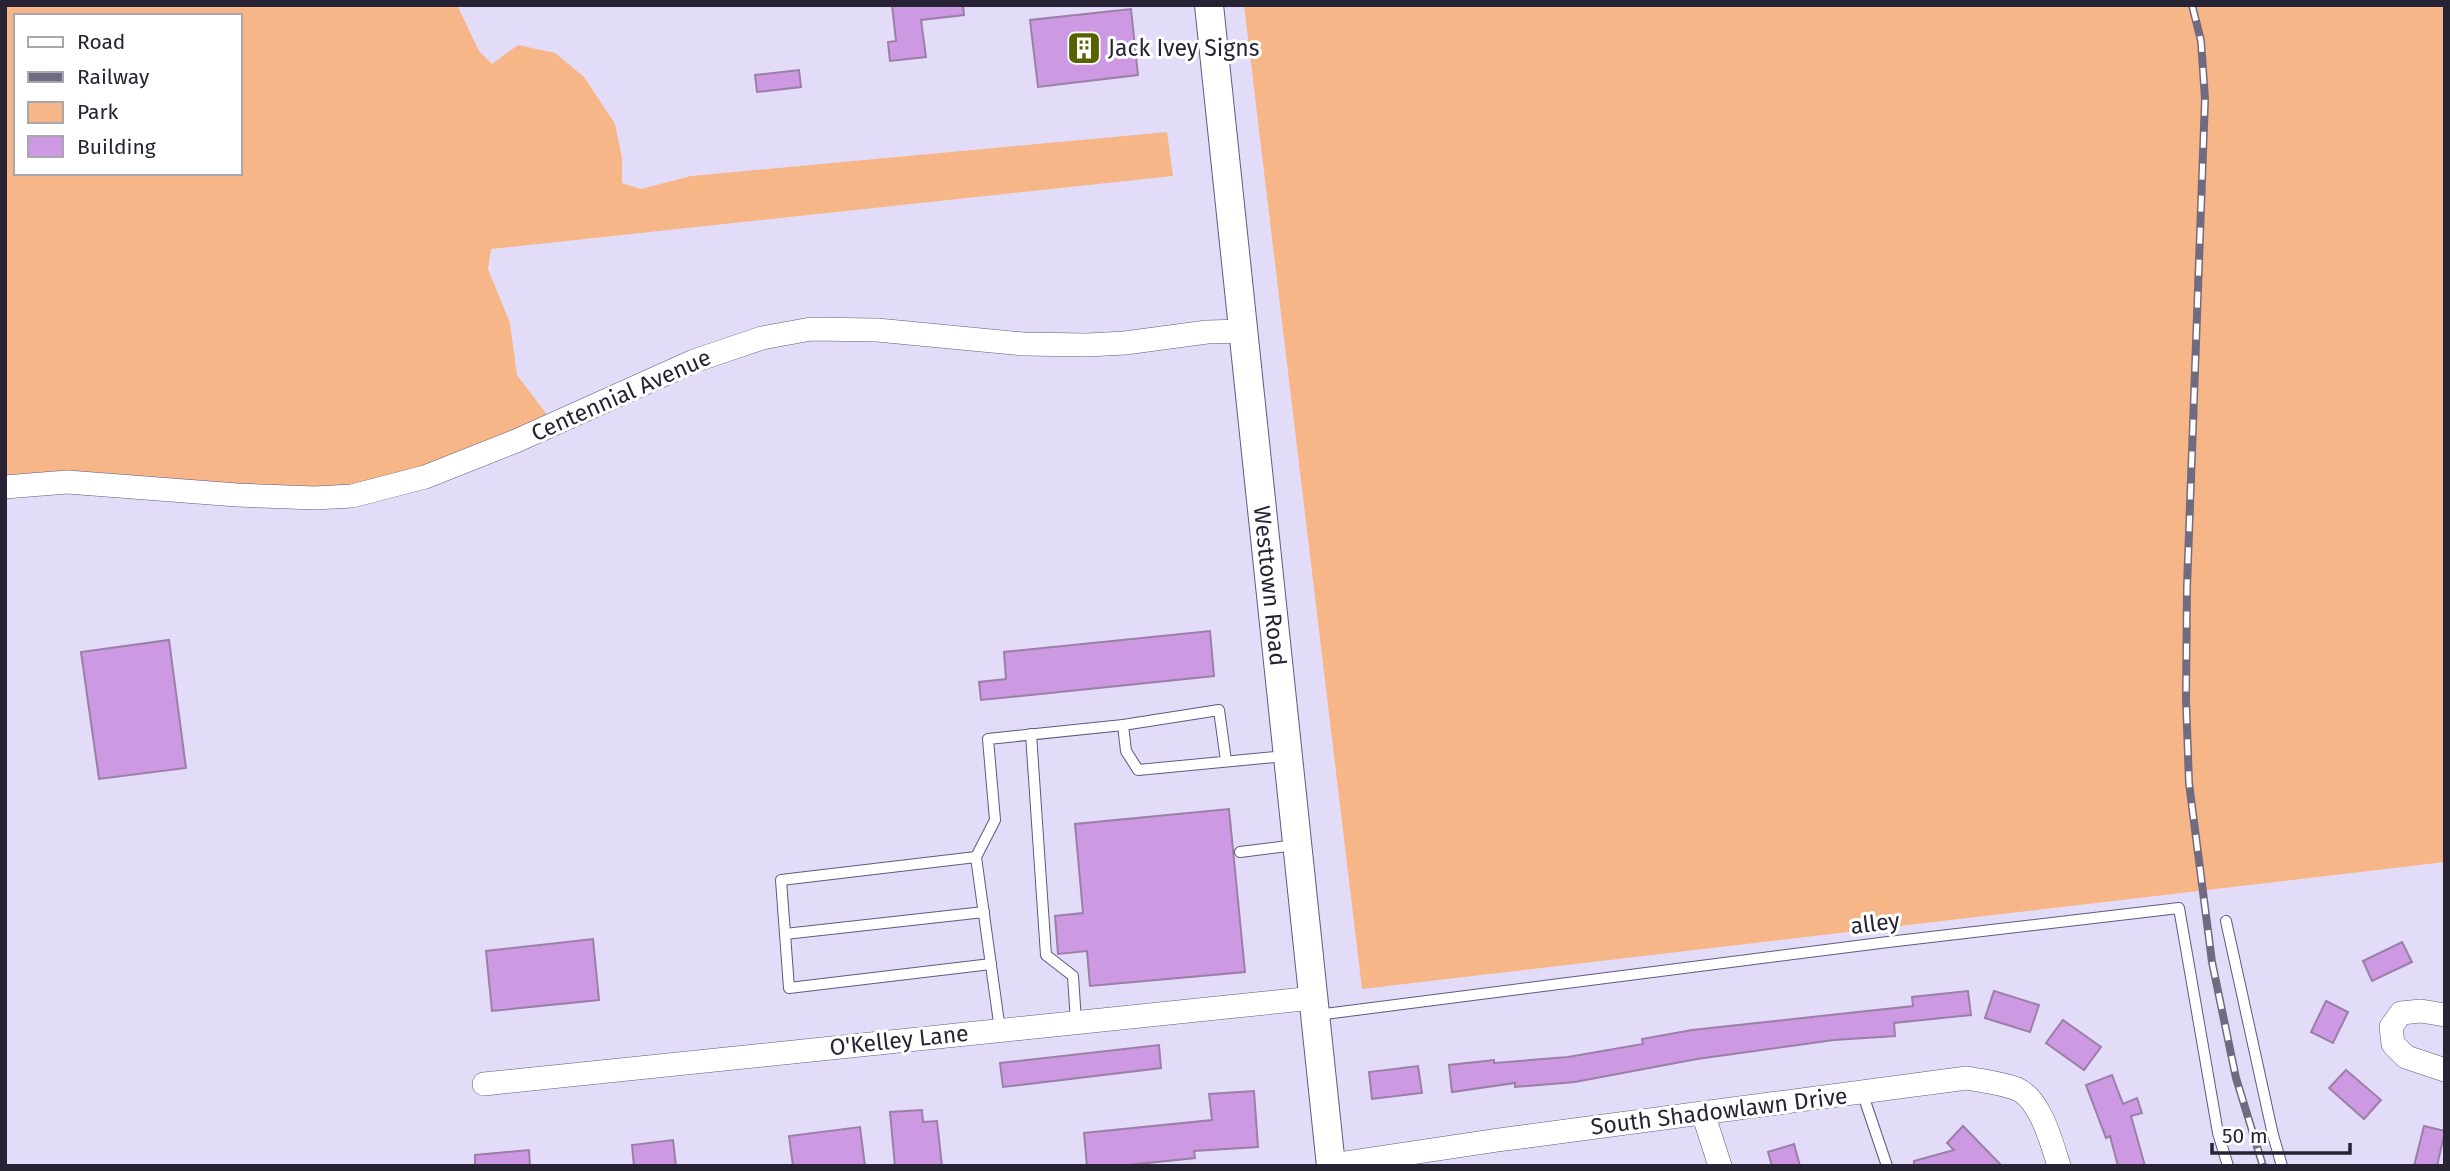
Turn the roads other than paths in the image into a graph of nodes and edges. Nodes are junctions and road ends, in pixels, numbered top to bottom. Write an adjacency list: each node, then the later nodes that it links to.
1 (1209, 5): 2 (street, Westtown Road)
2 (1243, 331): 3 (street, Centennial Avenue); 6 (street, Westtown Road)
3 (5, 486)
4 (1123, 725): 5 (lane); 7 (lane); 7 (lane)
5 (1031, 734): 10 (lane); 17 (lane)
6 (1288, 756): 7 (lane); 8 (street, Westtown Road)
7 (1226, 761)
8 (1297, 844): 9 (lane); 15 (street, Westtown Road)
9 (1240, 852)
10 (976, 856): 11 (lane); 13 (lane)
11 (984, 912): 13 (lane); 14 (lane)
12 (2226, 921): 28 (lane)
13 (785, 934): 14 (lane)
14 (991, 964): 18 (lane)
15 (1315, 1006): 17 (street, O'Kelley Lane); 23 (street, Westtown Road); 27 (lane, alley)
16 (2445, 1015): 19 (street)
17 (1076, 1022): 18 (street, O'Kelley Lane)
18 (1000, 1030): 20 (street, O'Kelley Lane)
19 (2445, 1070)
20 (484, 1084)
21 (1862, 1092): 22 (street, South Shadowlawn Drive); 25 (lane); 26 (street, South Shadowlawn Drive)
22 (1703, 1113): 23 (street, South Shadowlawn Drive); 24 (street)
23 (1331, 1165)
24 (1720, 1166)
25 (1887, 1166)
26 (2059, 1166)
27 (2228, 1166)
28 (2281, 1166)

